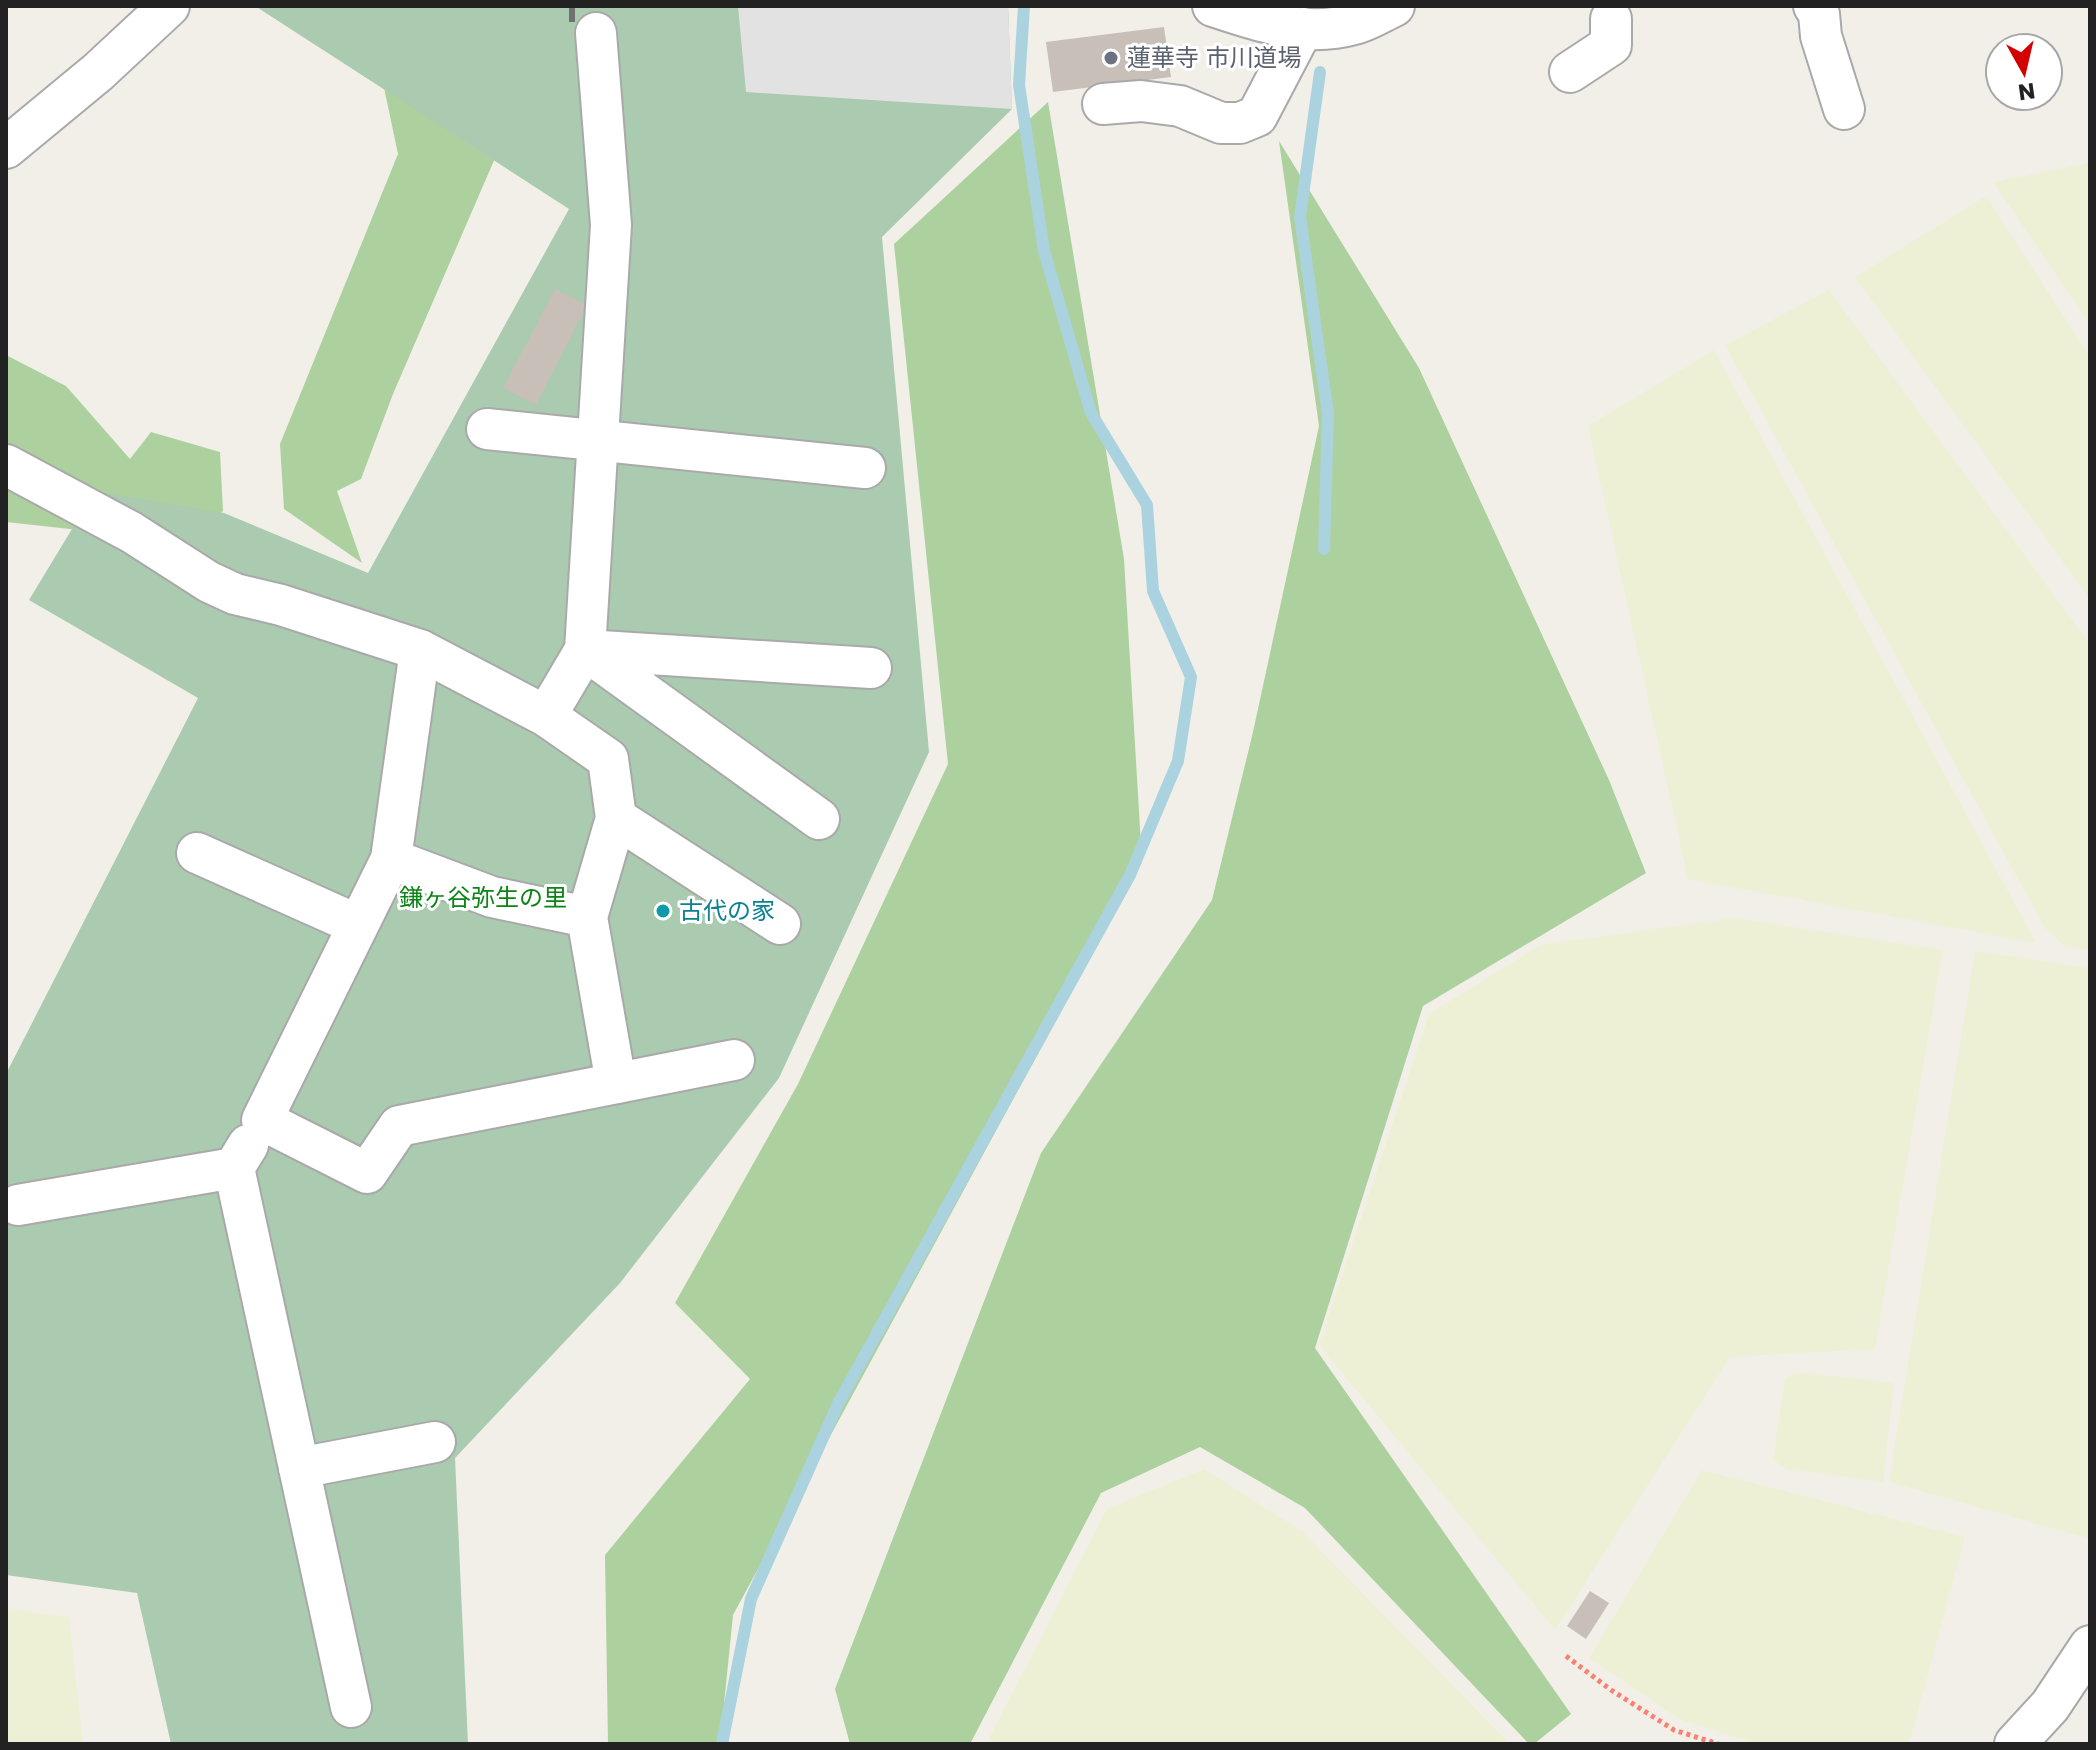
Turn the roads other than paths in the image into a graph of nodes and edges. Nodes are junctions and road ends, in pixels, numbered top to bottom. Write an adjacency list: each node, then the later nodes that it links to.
1 (169, 6): 11 (street)
2 (1213, 6): 6 (street)
3 (1394, 6): 6 (street)
4 (1814, 6): 10 (street)
5 (1613, 10): 8 (street)
6 (1308, 28): 9 (street)
7 (596, 33): 13 (street)
8 (1570, 72)
9 (1103, 104)
10 (1844, 109)
11 (6, 148)
12 (487, 429): 13 (street)
13 (598, 442): 15 (street); 17 (street)
14 (6, 465): 16 (street)
15 (865, 468)
16 (420, 650): 19 (street); 23 (street)
17 (585, 650): 18 (street); 19 (street); 21 (street)
18 (871, 668)
19 (546, 716): 20 (street)
20 (616, 818): 24 (street); 25 (street)
21 (819, 819)
22 (197, 853): 26 (street)
23 (391, 859): 24 (street); 26 (street)
24 (587, 917): 28 (street)
25 (780, 924)
26 (358, 925): 29 (street)
27 (734, 1060): 28 (street)
28 (616, 1083): 29 (street)
29 (262, 1120): 30 (street)
30 (234, 1168): 31 (street); 33 (street)
31 (18, 1205)
32 (435, 1442): 33 (street)
33 (299, 1468): 35 (street)
34 (2090, 1646): 36 (street)
35 (351, 1707)
36 (2015, 1744)

